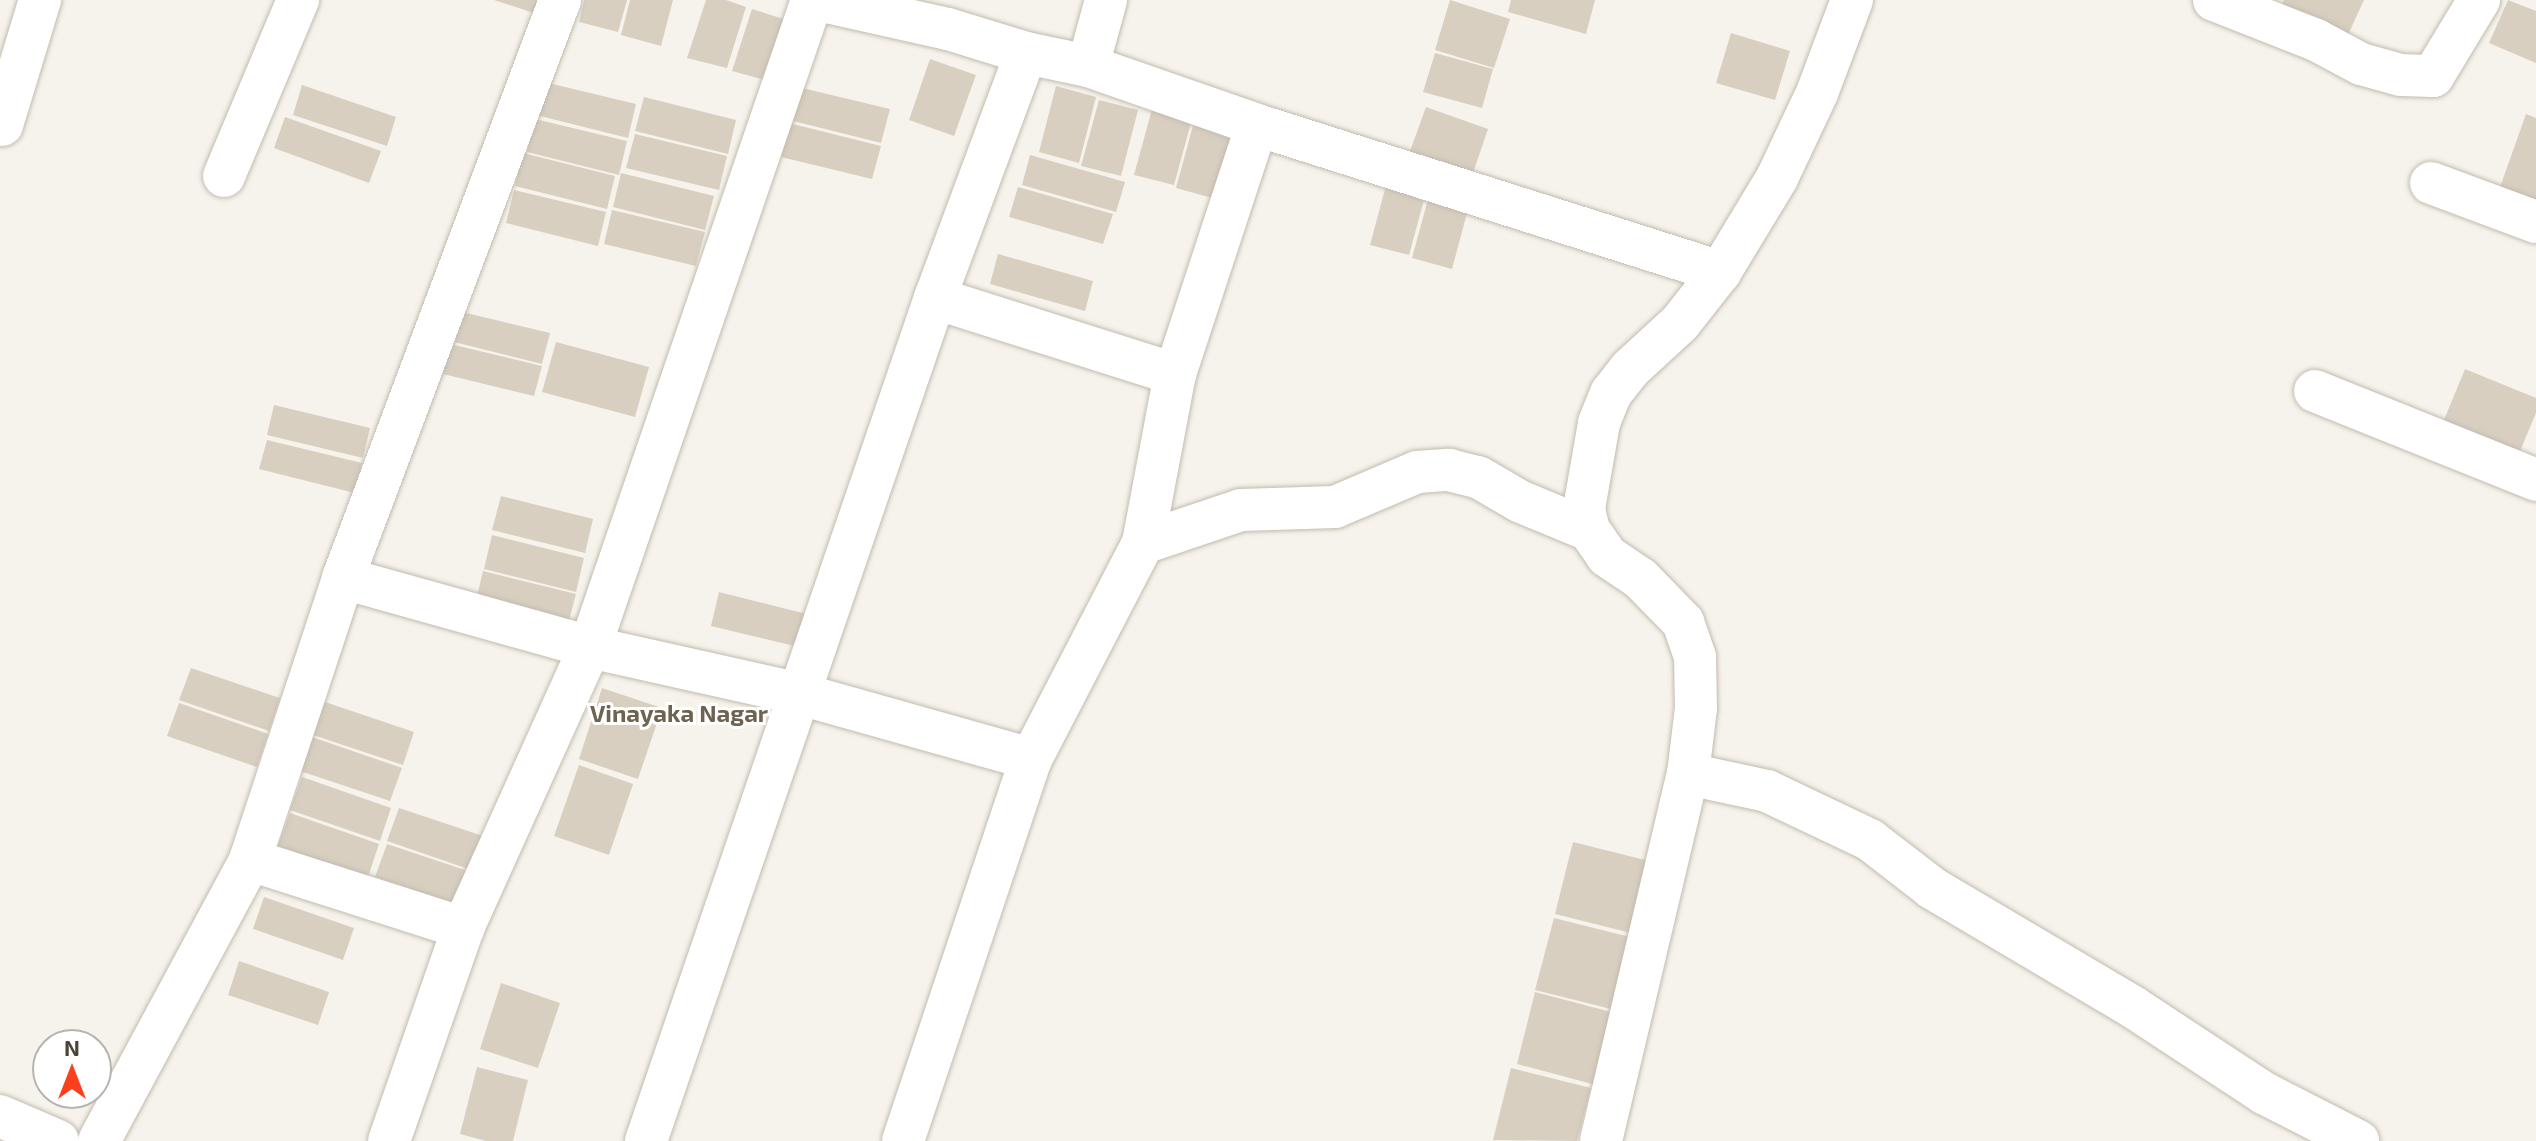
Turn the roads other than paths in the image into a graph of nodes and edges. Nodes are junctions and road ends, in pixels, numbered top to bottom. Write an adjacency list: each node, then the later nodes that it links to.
1 (40, 0): 12 (street)
2 (298, 0): 14 (street)
3 (560, 0): 24 (street)
4 (812, 0): 25 (street)
5 (818, 0): 10 (street)
6 (1106, 0): 11 (street)
7 (1852, 0): 17 (street)
8 (2214, 0): 9 (street)
9 (2479, 0)
10 (1026, 53): 11 (street); 18 (street)
11 (1088, 66): 13 (street)
12 (2, 125)
13 (1257, 125): 17 (street); 19 (street)
14 (224, 176)
15 (2431, 183): 16 (street)
16 (2536, 222)
17 (1720, 272): 22 (street)
18 (935, 298): 19 (street); 26 (street)
19 (1175, 374): 23 (street)
20 (2315, 391): 21 (street)
21 (2536, 480)
22 (1589, 530): 23 (street); 28 (street)
23 (1143, 543): 27 (street)
24 (343, 578): 25 (street); 29 (street)
25 (590, 647): 26 (street); 30 (street)
26 (800, 694): 27 (street); 35 (street)
27 (1031, 759): 36 (street)
28 (1688, 774): 37 (street); 38 (street)
29 (250, 860): 30 (street); 33 (street)
30 (463, 928): 34 (street)
31 (0, 1116): 32 (street)
32 (58, 1141)
33 (99, 1141)
34 (389, 1141)
35 (646, 1141)
36 (903, 1141)
37 (1601, 1141)
38 (2358, 1141)

